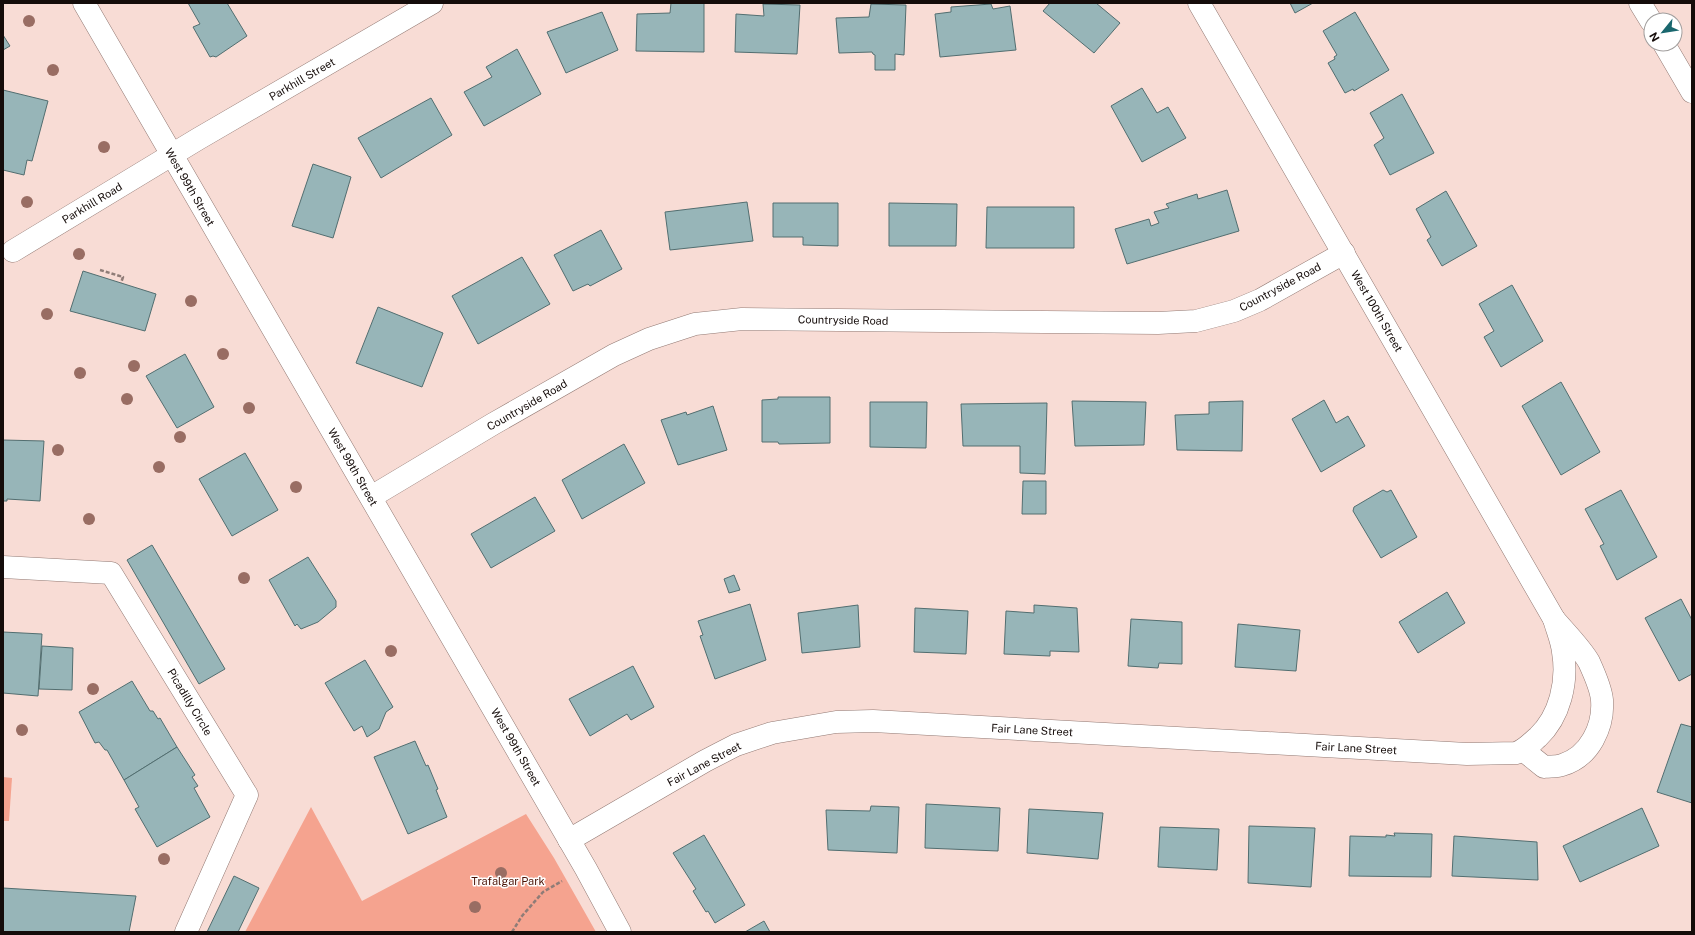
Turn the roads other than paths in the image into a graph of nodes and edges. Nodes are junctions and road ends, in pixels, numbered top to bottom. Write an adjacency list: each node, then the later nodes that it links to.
1 (84, 3): 8 (street, West 99th Street)
2 (432, 3): 8 (street, Parkhill Street)
3 (1199, 3): 10 (street, West 100th Street)
4 (1640, 3): 5 (street)
5 (1645, 12)
6 (1669, 52): 7 (street)
7 (1692, 92)
8 (171, 155): 9 (street, Parkhill Road); 11 (street, West 99th Street)
9 (13, 251)
10 (1344, 253): 11 (street, Countryside Road); 13 (street, West 100th Street)
11 (371, 497): 15 (street, West 99th Street)
12 (3, 566): 16 (street, Picadilly Circle)
13 (1554, 619): 14 (street, West 100th Street); 14 (street, West 100th Street)
14 (1523, 750): 15 (street, Fair Lane Street)
15 (569, 840): 17 (street, West 99th Street)
16 (186, 932)
17 (620, 932)

